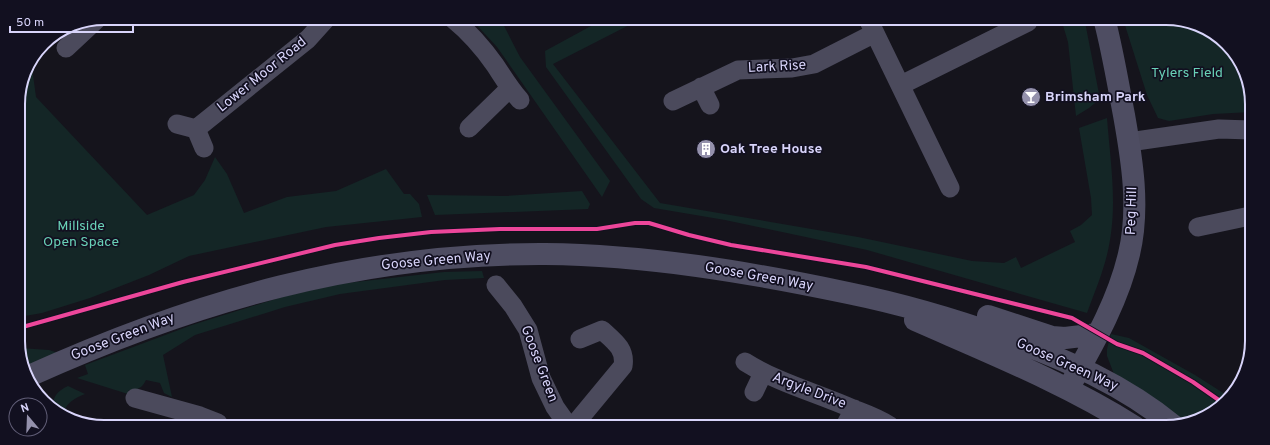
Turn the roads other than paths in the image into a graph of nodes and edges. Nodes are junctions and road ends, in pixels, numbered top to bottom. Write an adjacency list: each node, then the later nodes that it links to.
1 (323, 25): 14 (street, Lower Moor Road)
2 (460, 25): 13 (street)
3 (1022, 25): 8 (street)
4 (1106, 25): 16 (main road, Peg Hill)
5 (88, 27): 7 (street)
6 (872, 27): 8 (street, Lark Rise); 9 (street, Lark Rise)
7 (66, 48)
8 (901, 85): 18 (street, Lark Rise)
9 (700, 87): 10 (street, Lark Rise); 11 (street)
10 (673, 101)
11 (710, 105)
12 (177, 124): 14 (street)
13 (469, 128)
14 (196, 129): 17 (street)
15 (1245, 130): 16 (street)
16 (1128, 142): 24 (main road, Peg Hill)
17 (204, 148)
18 (950, 188)
19 (1245, 217): 20 (street)
20 (1198, 227)
21 (496, 286): 35 (street, Goose Green)
22 (859, 295): 23 (main road, Goose Green Way); 29 (main road, Goose Green Way); 30 (main road, Goose Green Way)
23 (924, 310): 24 (main road); 27 (main road, Goose Green Way)
24 (1098, 334): 27 (main road, Peg Hill)
25 (580, 338): 36 (street)
26 (745, 362): 28 (street, Argyle Drive)
27 (1080, 368): 30 (main road, Peg Hill); 40 (main road); 41 (main road, Goose Green Way)
28 (763, 373): 31 (street, Argyle Drive); 33 (street, Argyle Drive)
29 (33, 374)
30 (1068, 389): 39 (main road, Goose Green Way)
31 (754, 392)
32 (143, 396): 34 (street)
33 (854, 409): 37 (street, Argyle Drive); 38 (street, Argyle Drive)
34 (210, 420)
35 (564, 420)
36 (578, 420)
37 (848, 420)
38 (881, 420)
39 (1123, 420)
40 (1148, 420)
41 (1166, 420)

